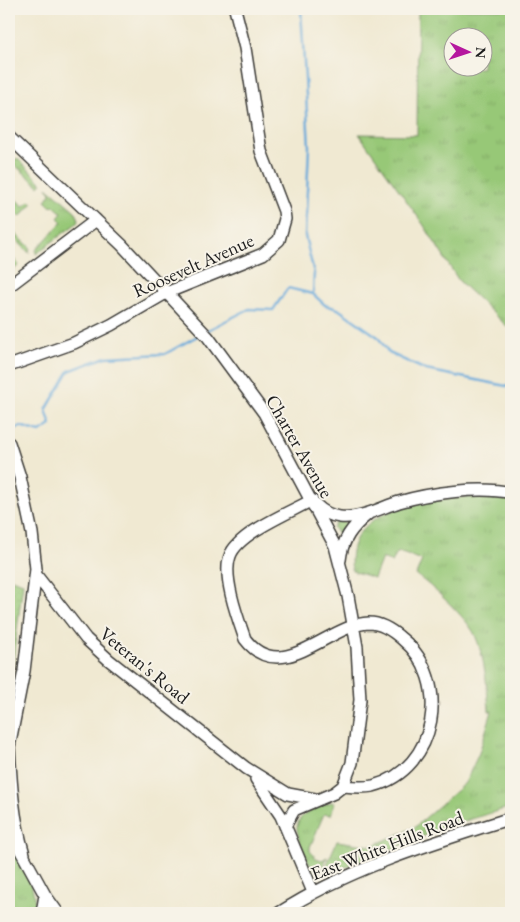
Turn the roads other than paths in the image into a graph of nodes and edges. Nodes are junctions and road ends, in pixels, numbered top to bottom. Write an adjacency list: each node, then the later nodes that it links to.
1 (235, 9): 5 (street, Roosevelt Avenue)
2 (9, 137): 3 (street, Charter Avenue)
3 (96, 220): 4 (street); 5 (street, Charter Avenue)
4 (9, 286)
5 (166, 293): 6 (street, Roosevelt Avenue); 9 (street, Charter Avenue)
6 (9, 366)
7 (9, 444): 12 (street)
8 (511, 493): 10 (street)
9 (312, 500): 10 (street); 11 (street, Charter Avenue); 13 (street)
10 (368, 514): 11 (street)
11 (340, 562): 13 (street, Charter Avenue)
12 (36, 575): 14 (street); 15 (street, Veteran's Road)
13 (355, 626): 16 (street, Charter Avenue); 16 (street)
14 (9, 746): 21 (street)
15 (246, 768): 17 (street, Veteran's Road); 19 (street, Veteran's Road)
16 (343, 786): 17 (street)
17 (319, 799): 19 (street)
18 (511, 818): 22 (street, East White Hills Road)
19 (285, 826): 22 (street, Veteran's Road)
20 (9, 832): 21 (street)
21 (24, 854): 23 (street)
22 (313, 892): 26 (street, East White Hills Road)
23 (45, 895): 24 (street); 25 (street)
24 (42, 913)
25 (58, 913)
26 (278, 913)

